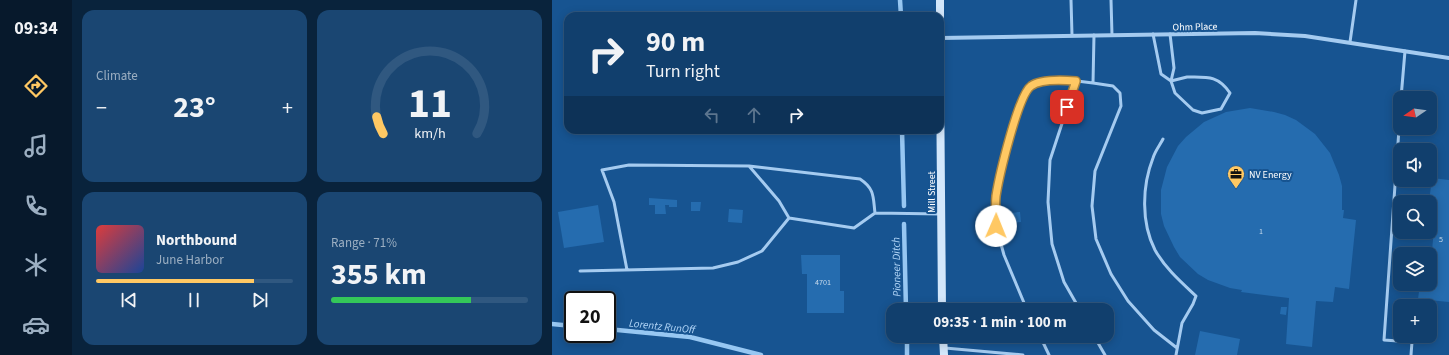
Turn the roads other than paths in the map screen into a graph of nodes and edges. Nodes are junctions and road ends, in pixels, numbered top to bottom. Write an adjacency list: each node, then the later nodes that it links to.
1 (940, 0): 5 (main road)
2 (1071, 0): 10 (lane)
3 (1111, 0): 9 (lane)
4 (1356, 0): 12 (lane)
5 (940, 12)
6 (1153, 34): 7 (street, Ohm Place); 9 (street, Ohm Place); 16 (lane)
7 (1170, 34): 12 (street, Ohm Place); 16 (lane)
8 (1094, 35): 9 (street, Ohm Place); 10 (street, Ohm Place); 17 (lane)
9 (1112, 35)
10 (1072, 36): 11 (street, Ohm Place)
11 (944, 38)
12 (1350, 42): 13 (street, Ohm Place)
13 (1405, 51): 14 (street, Ohm Place); 18 (lane)
14 (1449, 58)
15 (1076, 81): 17 (lane); 29 (lane); 30 (lane)
16 (1171, 81): 16 (lane)
17 (1093, 83): 33 (lane)
18 (1402, 91)
19 (940, 134): 24 (main road, Mill Street)
20 (1399, 135): 39 (lane)
21 (1163, 139): 33 (lane)
22 (749, 166): 23 (lane); 25 (lane); 26 (lane)
23 (875, 213): 24 (lane); 25 (lane)
24 (941, 214): 28 (main road, Mill Street)
25 (788, 218): 26 (lane)
26 (627, 270): 27 (lane)
27 (580, 271)
28 (942, 303)
29 (1024, 303)
30 (1076, 303)
31 (1043, 343): 36 (lane)
32 (1098, 343): 37 (lane)
33 (1177, 348): 38 (lane)
34 (944, 351): 35 (lane)
35 (1023, 355)
36 (1048, 355)
37 (1105, 355)
38 (1176, 355)
39 (1411, 355)

